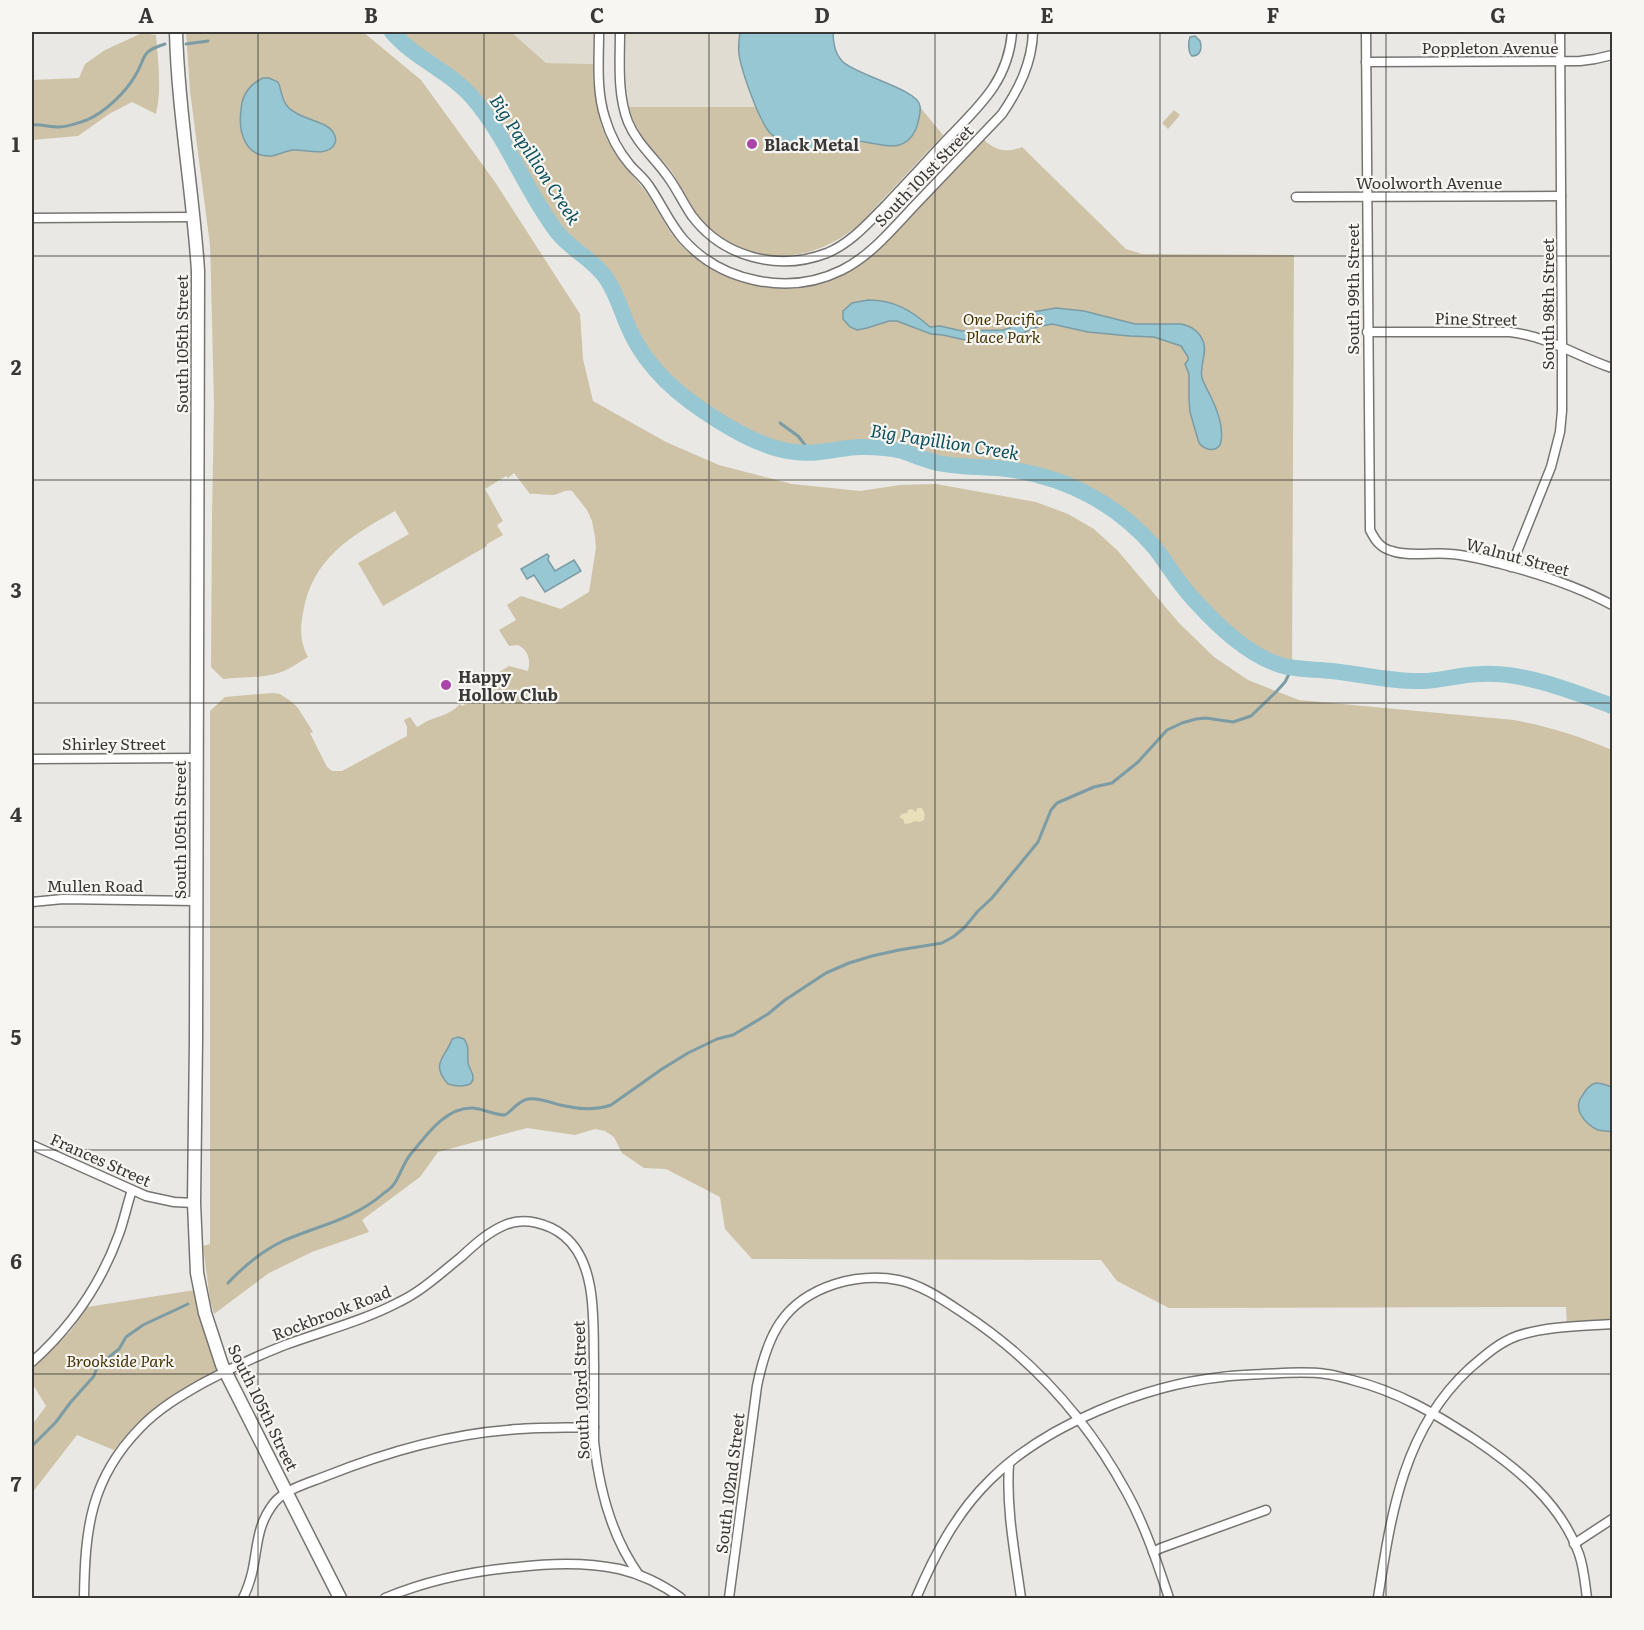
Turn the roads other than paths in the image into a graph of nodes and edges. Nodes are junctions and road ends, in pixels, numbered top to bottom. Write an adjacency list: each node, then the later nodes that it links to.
1 (176, 32): 14 (street, South 105th Street)
2 (599, 32): 5 (street, South 101st Street)
3 (620, 32): 4 (street, South 101st Street)
4 (1012, 32)
5 (1033, 32)
6 (1366, 32): 10 (street, South 99th Street)
7 (1560, 32): 9 (street, South 98th Street)
8 (1612, 55): 9 (street, Poppleton Avenue)
9 (1560, 61): 10 (street, Poppleton Avenue); 12 (street, South 98th Street)
10 (1366, 62): 11 (street, South 99th Street)
11 (1367, 196): 12 (street, Woolworth Avenue); 13 (street, Woolworth Avenue); 16 (street, South 99th Street)
12 (1561, 196): 17 (street, South 98th Street)
13 (1296, 197)
14 (194, 217): 15 (street); 22 (street, South 105th Street)
15 (32, 218)
16 (1367, 332): 17 (street, Pine Street); 19 (street, South 99th Street)
17 (1562, 346): 18 (street, Pine Street); 20 (street, South 98th Street)
18 (1612, 368)
19 (1378, 544): 20 (street, Walnut Street)
20 (1511, 567): 21 (street, Walnut Street)
21 (1612, 605)
22 (196, 758): 23 (street, Shirley Street); 24 (street, South 105th Street)
23 (32, 759)
24 (195, 901): 25 (street, Mullen Road); 28 (street, South 105th Street)
25 (32, 902)
26 (32, 1145): 27 (street, Frances Street)
27 (132, 1190): 28 (street, Frances Street); 31 (street)
28 (194, 1203): 32 (street, South 105th Street)
29 (592, 1303): 32 (street, Rockbrook Road); 35 (street, South 103rd Street)
30 (1612, 1324): 33 (street)
31 (32, 1362)
32 (226, 1372): 37 (street, South 105th Street); 43 (street, Rockbrook Road)
33 (1433, 1413): 34 (street); 40 (street); 52 (street)
34 (1079, 1420): 36 (street); 41 (street); 48 (street, South 102nd Street)
35 (594, 1427): 37 (street); 42 (street, South 103rd Street)
36 (1009, 1464): 49 (street); 50 (street)
37 (288, 1493): 44 (street); 45 (street, South 105th Street)
38 (1266, 1510): 41 (street)
39 (1612, 1519): 40 (street)
40 (1574, 1544): 53 (street)
41 (1153, 1552): 51 (street)
42 (639, 1575): 46 (street); 47 (street)
43 (84, 1599)
44 (243, 1599)
45 (340, 1599)
46 (385, 1599)
47 (681, 1599)
48 (729, 1599)
49 (916, 1599)
50 (1020, 1599)
51 (1169, 1599)
52 (1378, 1599)
53 (1587, 1599)

